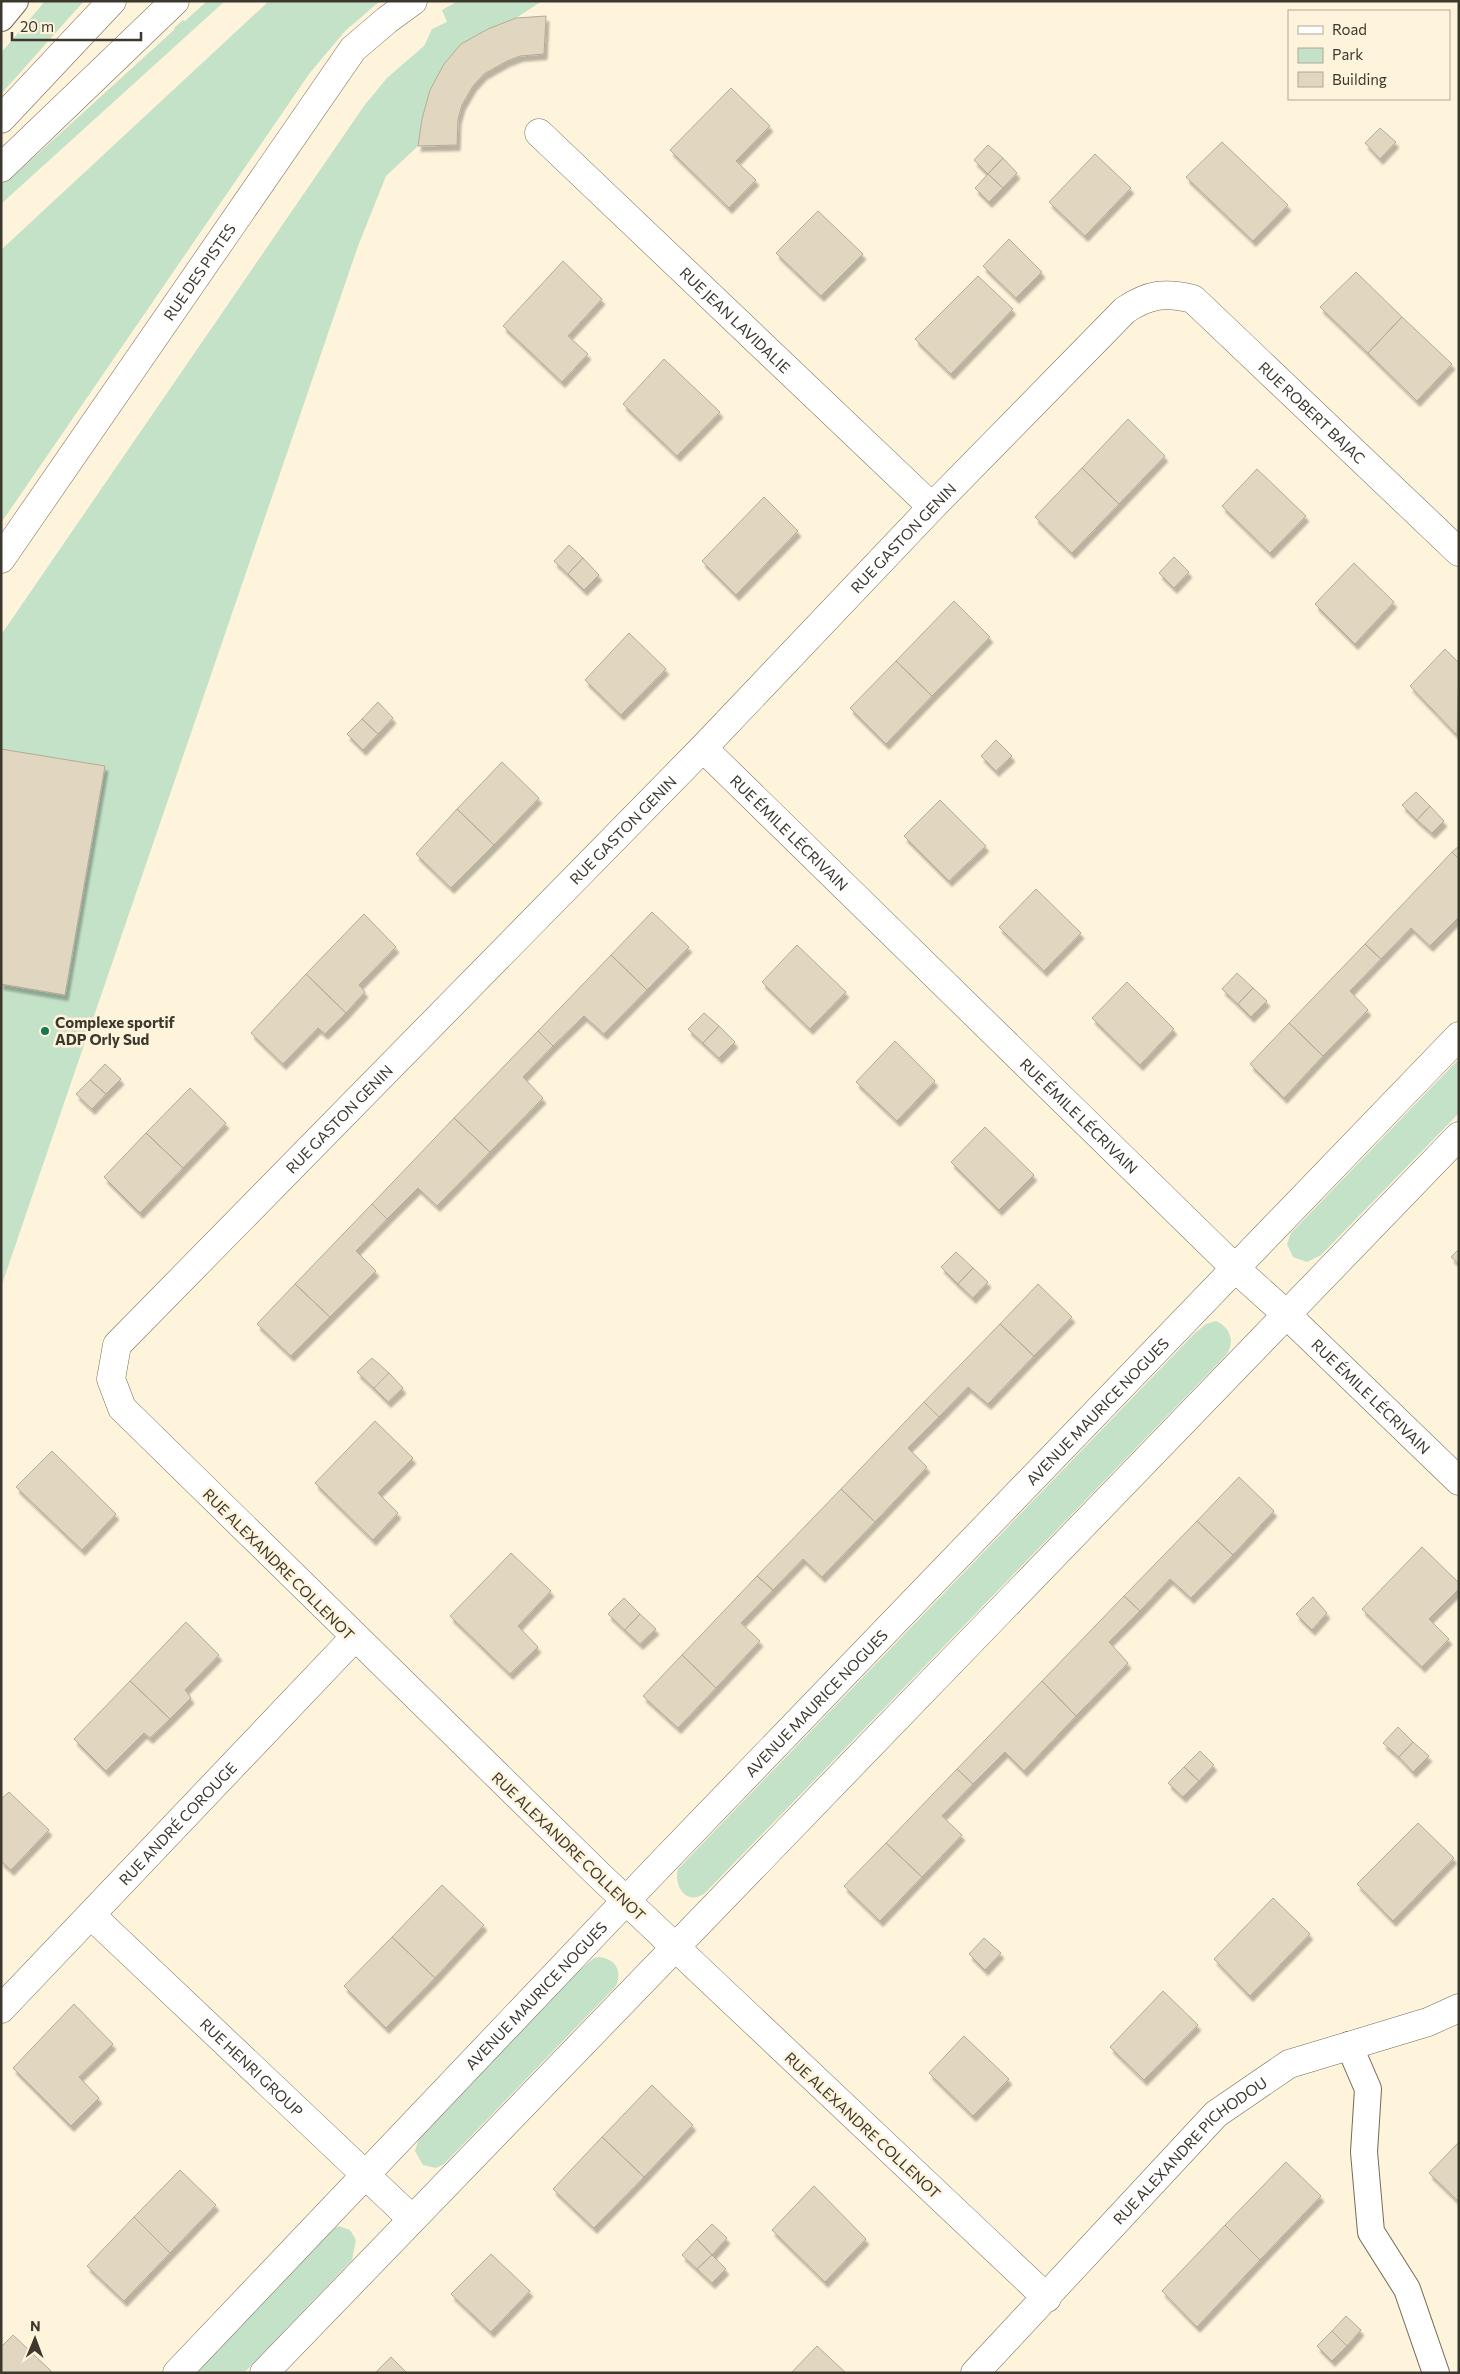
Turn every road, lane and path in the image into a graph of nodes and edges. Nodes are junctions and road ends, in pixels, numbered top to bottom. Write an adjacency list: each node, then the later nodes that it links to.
1 (15, 1): 5 (lane)
2 (112, 1): 6 (street)
3 (175, 1): 8 (street)
4 (413, 1): 12 (street, RUE DES PISTES)
5 (1, 18)
6 (1, 119)
7 (539, 133): 10 (street, RUE JEAN LAVIDALIE)
8 (1, 168)
9 (1155, 296): 10 (street, RUE GASTON GENIN); 11 (street, RUE ROBERT BAJAC)
10 (932, 507): 13 (street, RUE GASTON GENIN)
11 (1459, 552)
12 (1, 559)
13 (702, 748): 16 (street, RUE ÉMILE LÉCRIVAIN); 18 (street, RUE GASTON GENIN)
14 (1459, 1036): 16 (street, AVENUE MAURICE NOGUES)
15 (1459, 1136): 17 (street)
16 (1235, 1268): 17 (street, RUE ÉMILE LÉCRIVAIN); 21 (street, AVENUE MAURICE NOGUES)
17 (1287, 1315): 19 (street, RUE ÉMILE LÉCRIVAIN); 23 (street)
18 (111, 1379): 20 (street, RUE ALEXANDRE COLLENOT)
19 (1459, 1481)
20 (354, 1638): 21 (street, RUE ALEXANDRE COLLENOT); 22 (street, RUE ANDRÉ COROUGE)
21 (626, 1901): 23 (street, RUE ALEXANDRE COLLENOT); 27 (street, AVENUE MAURICE NOGUES)
22 (92, 1916): 25 (street, RUE ANDRÉ COROUGE); 27 (street, RUE HENRI GROUP)
23 (674, 1946): 28 (street); 29 (street, RUE ALEXANDRE COLLENOT)
24 (1459, 2008): 26 (street, RUE ALEXANDRE PICHODOU)
25 (1, 2009)
26 (1349, 2045): 29 (street, RUE ALEXANDRE PICHODOU); 33 (lane)
27 (368, 2174): 28 (street, RUE HENRI GROUP); 30 (street, AVENUE MAURICE NOGUES)
28 (412, 2219): 31 (street)
29 (1047, 2298): 32 (street, RUE ALEXANDRE PICHODOU)
30 (177, 2373)
31 (264, 2373)
32 (975, 2373)
33 (1436, 2373)

